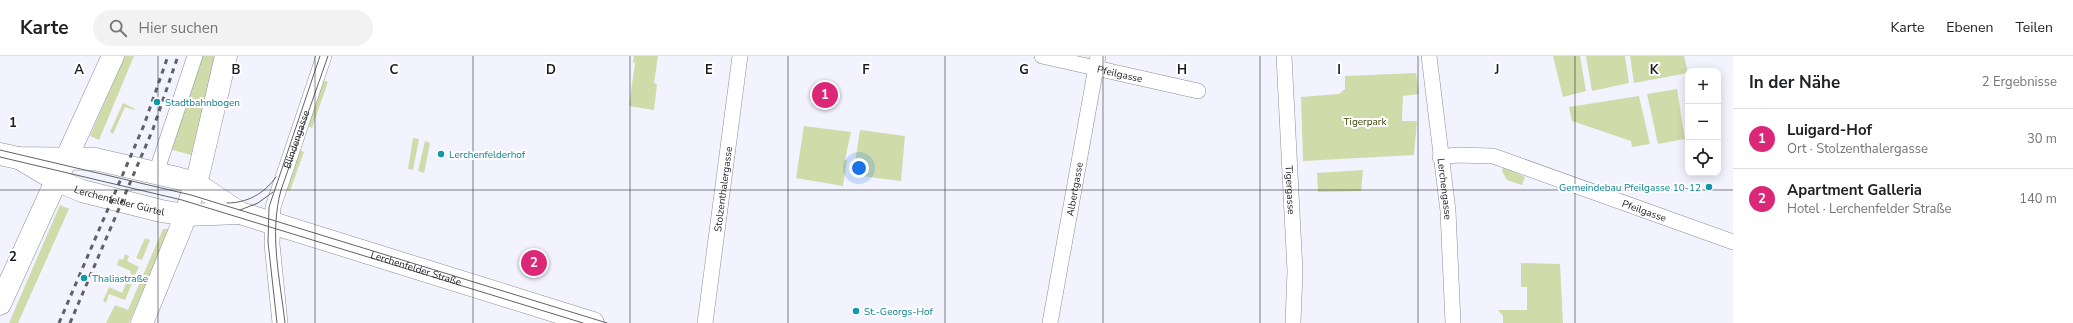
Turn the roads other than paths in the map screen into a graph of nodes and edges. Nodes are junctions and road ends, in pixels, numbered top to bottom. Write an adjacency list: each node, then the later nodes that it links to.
1 (113, 56): 13 (main road)
2 (195, 56): 14 (street)
3 (226, 56): 16 (main road)
4 (324, 56): 19 (street, Blindengasse)
5 (740, 56): 25 (street, Stolzenthalergasse)
6 (1042, 56): 9 (street, Pfeilgasse)
7 (1284, 56): 27 (street, Tigergasse)
8 (1429, 56): 12 (street, Lerchengasse)
9 (1098, 62): 10 (street, Pfeilgasse); 26 (street, Albertgasse)
10 (1198, 90)
11 (9, 156): 13 (main road, Lerchenfelder Gürtel); 15 (main road, Lerchenfelder Gürtel)
12 (1440, 157): 20 (street, Pfeilgasse); 28 (street, Lerchengasse)
13 (66, 158): 14 (main road, Lerchenfelder Gürtel); 15 (main road)
14 (156, 173): 16 (main road, Lerchenfelder Gürtel)
15 (56, 180): 18 (main road, Lerchenfelder Gürtel); 21 (main road)
16 (195, 183): 17 (main road, Lerchenfelder Straße); 18 (main road)
17 (240, 213): 18 (main road, Lerchenfelder Straße); 19 (main road, Lerchenfelder Straße)
18 (185, 215): 22 (main road)
19 (272, 223): 23 (street, Blindengasse); 24 (main road, Lerchenfelder Straße)
20 (1733, 242)
21 (0, 304)
22 (142, 323)
23 (280, 323)
24 (592, 323)
25 (705, 323)
26 (1050, 323)
27 (1293, 323)
28 (1453, 323)

